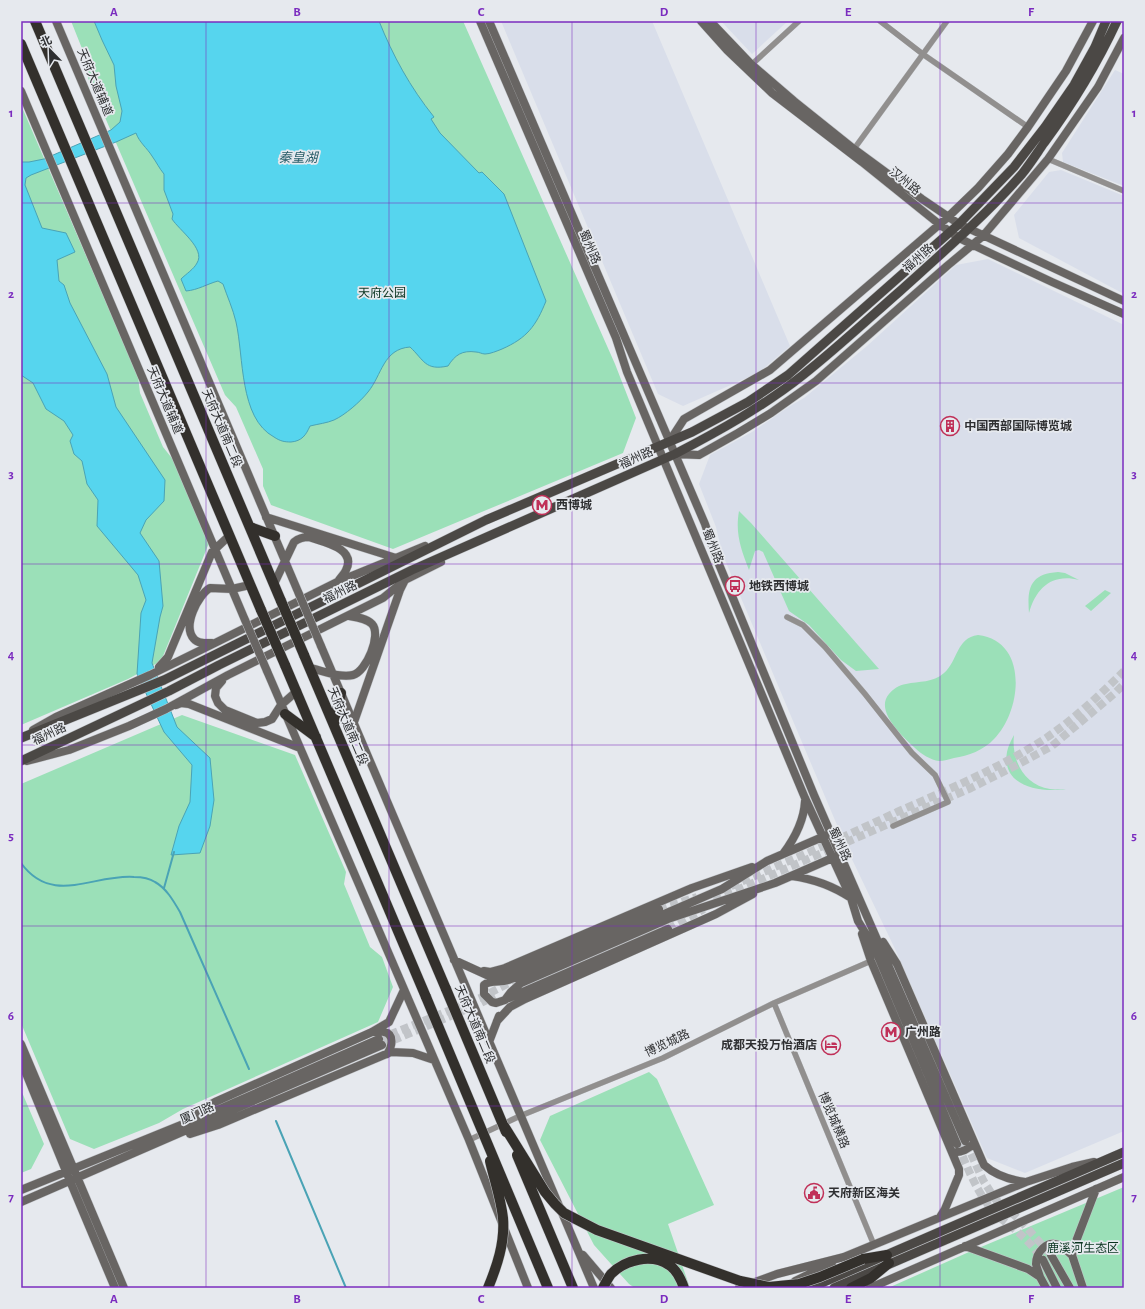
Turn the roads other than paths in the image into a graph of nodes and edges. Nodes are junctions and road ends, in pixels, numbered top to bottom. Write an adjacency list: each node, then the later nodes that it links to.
1 (35, 21): 38 (highway, 天府大道南二段)
2 (56, 21): 36 (main road, 天府大道辅道)
3 (480, 21): 33 (main road, 蜀州路)
4 (489, 21): 32 (main road, 蜀州路)
5 (701, 21): 16 (main road, 汉州路)
6 (710, 21): 16 (main road, 汉州路)
7 (799, 21): 16 (street)
8 (880, 21): 15 (street)
9 (947, 21): 15 (street)
10 (1093, 21): 18 (main road, 福州路)
11 (1106, 21): 24 (main road, 福州路)
12 (1117, 21): 25 (main road, 福州路)
13 (1124, 38): 20 (main road, 福州路)
14 (21, 44): 39 (highway)
15 (924, 55): 18 (street); 19 (street)
16 (749, 67): 19 (main road, 汉州路); 23 (main road, 汉州路)
17 (21, 91): 42 (main road, 天府大道辅道)
18 (1028, 127): 22 (main road, 福州路)
19 (854, 149): 22 (main road, 汉州路)
20 (1048, 159): 21 (street); 27 (main road, 福州路)
21 (1124, 191)
22 (948, 217): 23 (main road, 福州路); 24 (main road, 汉州路)
23 (939, 224): 26 (main road, 汉州路); 32 (main road, 福州路)
24 (959, 224): 25 (main road, 汉州路); 26 (main road, 福州路)
25 (968, 230): 27 (main road, 汉州路); 28 (main road, 福州路)
26 (950, 232): 28 (main road, 汉州路); 32 (main road, 福州路)
27 (983, 236): 29 (main road, 福州路); 30 (main road, 汉州路)
28 (959, 238): 29 (main road, 汉州路); 34 (main road, 福州路)
29 (973, 245): 31 (main road, 汉州路); 34 (main road, 福州路)
30 (1124, 301)
31 (1124, 314)
32 (669, 442): 33 (main road, 福州路); 34 (main road, 蜀州路)
33 (658, 446): 35 (main road, 蜀州路); 37 (main road, 福州路)
34 (674, 454): 35 (main road, 福州路); 69 (main road, 蜀州路)
35 (664, 459): 41 (main road, 福州路); 67 (main road, 蜀州路)
36 (266, 517): 40 (main road); 43 (main road)
37 (486, 520): 43 (main road); 63 (main road, 福州路)
38 (250, 527): 40 (highway); 47 (highway, 天府大道南二段)
39 (229, 536): 42 (main road); 48 (highway)
40 (275, 536): 44 (main road)
41 (484, 538): 45 (main road); 66 (main road, 福州路)
42 (215, 548): 49 (main road, 天府大道辅道); 55 (main road)
43 (396, 558): 46 (main road)
44 (285, 560): 46 (main road); 47 (main road); 54 (main road, bridge)
45 (405, 580): 50 (main road); 61 (main road)
46 (337, 582): 52 (main road)
47 (274, 584): 53 (highway, 天府大道南二段, bridge)
48 (250, 585): 49 (main road); 57 (highway, bridge)
49 (232, 589): 52 (main road); 60 (main road, 天府大道辅道, bridge)
50 (348, 616): 54 (main road); 56 (main road)
51 (787, 617): 68 (street)
52 (215, 643): 55 (main road)
53 (310, 668): 54 (main road); 62 (highway, 天府大道南二段)
54 (333, 674): 58 (main road)
55 (150, 675): 63 (main road)
56 (228, 675): 59 (main road); 60 (main road)
57 (297, 691): 60 (main road); 64 (highway)
58 (341, 693): 61 (main road); 62 (highway)
59 (166, 709): 65 (main road); 66 (main road)
60 (283, 710): 64 (highway); 65 (main road, 天府大道辅道)
61 (354, 722): 81 (main road)
62 (334, 724): 97 (highway, 天府大道南二段, bridge)
63 (21, 737)
64 (317, 738): 98 (highway, bridge)
65 (300, 748): 86 (main road, 天府大道辅道)
66 (21, 762)
67 (805, 798): 70 (main road, 蜀州路); 71 (main road)
68 (893, 826)
69 (832, 833): 70 (main road); 72 (main road, 蜀州路)
70 (823, 837): 71 (main road); 72 (main road, 蜀州路)
71 (783, 855): 73 (main road)
72 (837, 856): 74 (main road); 76 (main road, 蜀州路); 78 (main road, 蜀州路)
73 (768, 861): 83 (main road); 85 (main road)
74 (791, 876): 75 (main road); 76 (main road)
75 (775, 883): 87 (main road); 89 (main road)
76 (851, 898): 79 (main road, 蜀州路)
77 (659, 909): 84 (main road)
78 (868, 915): 79 (main road, 蜀州路); 101 (main road)
79 (858, 921): 82 (main road)
80 (668, 929): 87 (main road)
81 (454, 960): 83 (main road); 91 (main road)
82 (871, 961): 88 (street, 博览城路); 103 (main road)
83 (475, 968): 84 (main road)
84 (489, 976): 85 (main road)
85 (510, 978): 87 (main road)
86 (404, 990): 90 (main road); 94 (main road, 天府大道辅道)
87 (505, 1000): 89 (main road)
88 (774, 1003): 96 (street, 博览城路); 117 (street, 博览城横路)
89 (497, 1021): 91 (main road)
90 (372, 1032): 93 (main road); 99 (main road)
91 (489, 1042): 96 (main road)
92 (21, 1044): 107 (main road)
93 (388, 1054): 94 (main road); 102 (main road)
94 (434, 1060): 100 (main road, 天府大道辅道)
95 (21, 1061): 108 (main road)
96 (520, 1116): 100 (street, 博览城路); 119 (main road)
97 (504, 1126): 125 (highway, bridge); 135 (highway, 天府大道南二段, bridge)
98 (482, 1128): 131 (highway, bridge); 134 (highway, bridge)
99 (147, 1139): 102 (main road, 厦门路); 107 (main road, 厦门路)
100 (469, 1140): 126 (main road, 天府大道辅道)
101 (974, 1143): 103 (main road); 112 (main road)
102 (157, 1144): 110 (main road, 厦门路)
103 (953, 1152): 116 (main road)
104 (1124, 1152): 105 (main road)
105 (1108, 1159): 112 (main road); 123 (main road)
106 (1124, 1163): 123 (main road)
107 (75, 1169): 108 (main road, 厦门路); 110 (main road)
108 (66, 1171): 111 (main road); 114 (main road, 厦门路)
109 (1124, 1177): 113 (main road)
110 (78, 1178): 111 (main road, 厦门路); 130 (main road)
111 (70, 1181): 115 (main road, 厦门路); 129 (main road)
112 (1026, 1182): 116 (main road)
113 (1096, 1189): 118 (main road); 121 (main road)
114 (21, 1190)
115 (21, 1202)
116 (940, 1217): 117 (main road)
117 (874, 1246): 122 (main road)
118 (965, 1246): 127 (main road); 128 (main road)
119 (576, 1247): 136 (main road); 138 (main road)
120 (1051, 1255): 147 (main road)
121 (1072, 1255): 127 (main road); 148 (main road)
122 (844, 1257): 140 (main road); 141 (main road)
123 (888, 1259): 125 (highway); 128 (highway)
124 (1043, 1260): 146 (main road)
125 (864, 1262): 142 (main road)
126 (523, 1274): 132 (main road); 133 (main road)
127 (1040, 1277): 145 (main road)
128 (871, 1282): 143 (main road); 144 (highway)
129 (115, 1288)
130 (124, 1288)
131 (488, 1288)
132 (525, 1288)
133 (528, 1288)
134 (548, 1288)
135 (573, 1288)
136 (594, 1288)
137 (603, 1288): 139 (highway, bridge)
138 (610, 1288)
139 (684, 1288)
140 (739, 1288)
141 (782, 1288)
142 (810, 1288)
143 (834, 1288)
144 (851, 1288)
145 (1046, 1288)
146 (1057, 1288)
147 (1070, 1288)
148 (1083, 1288)

